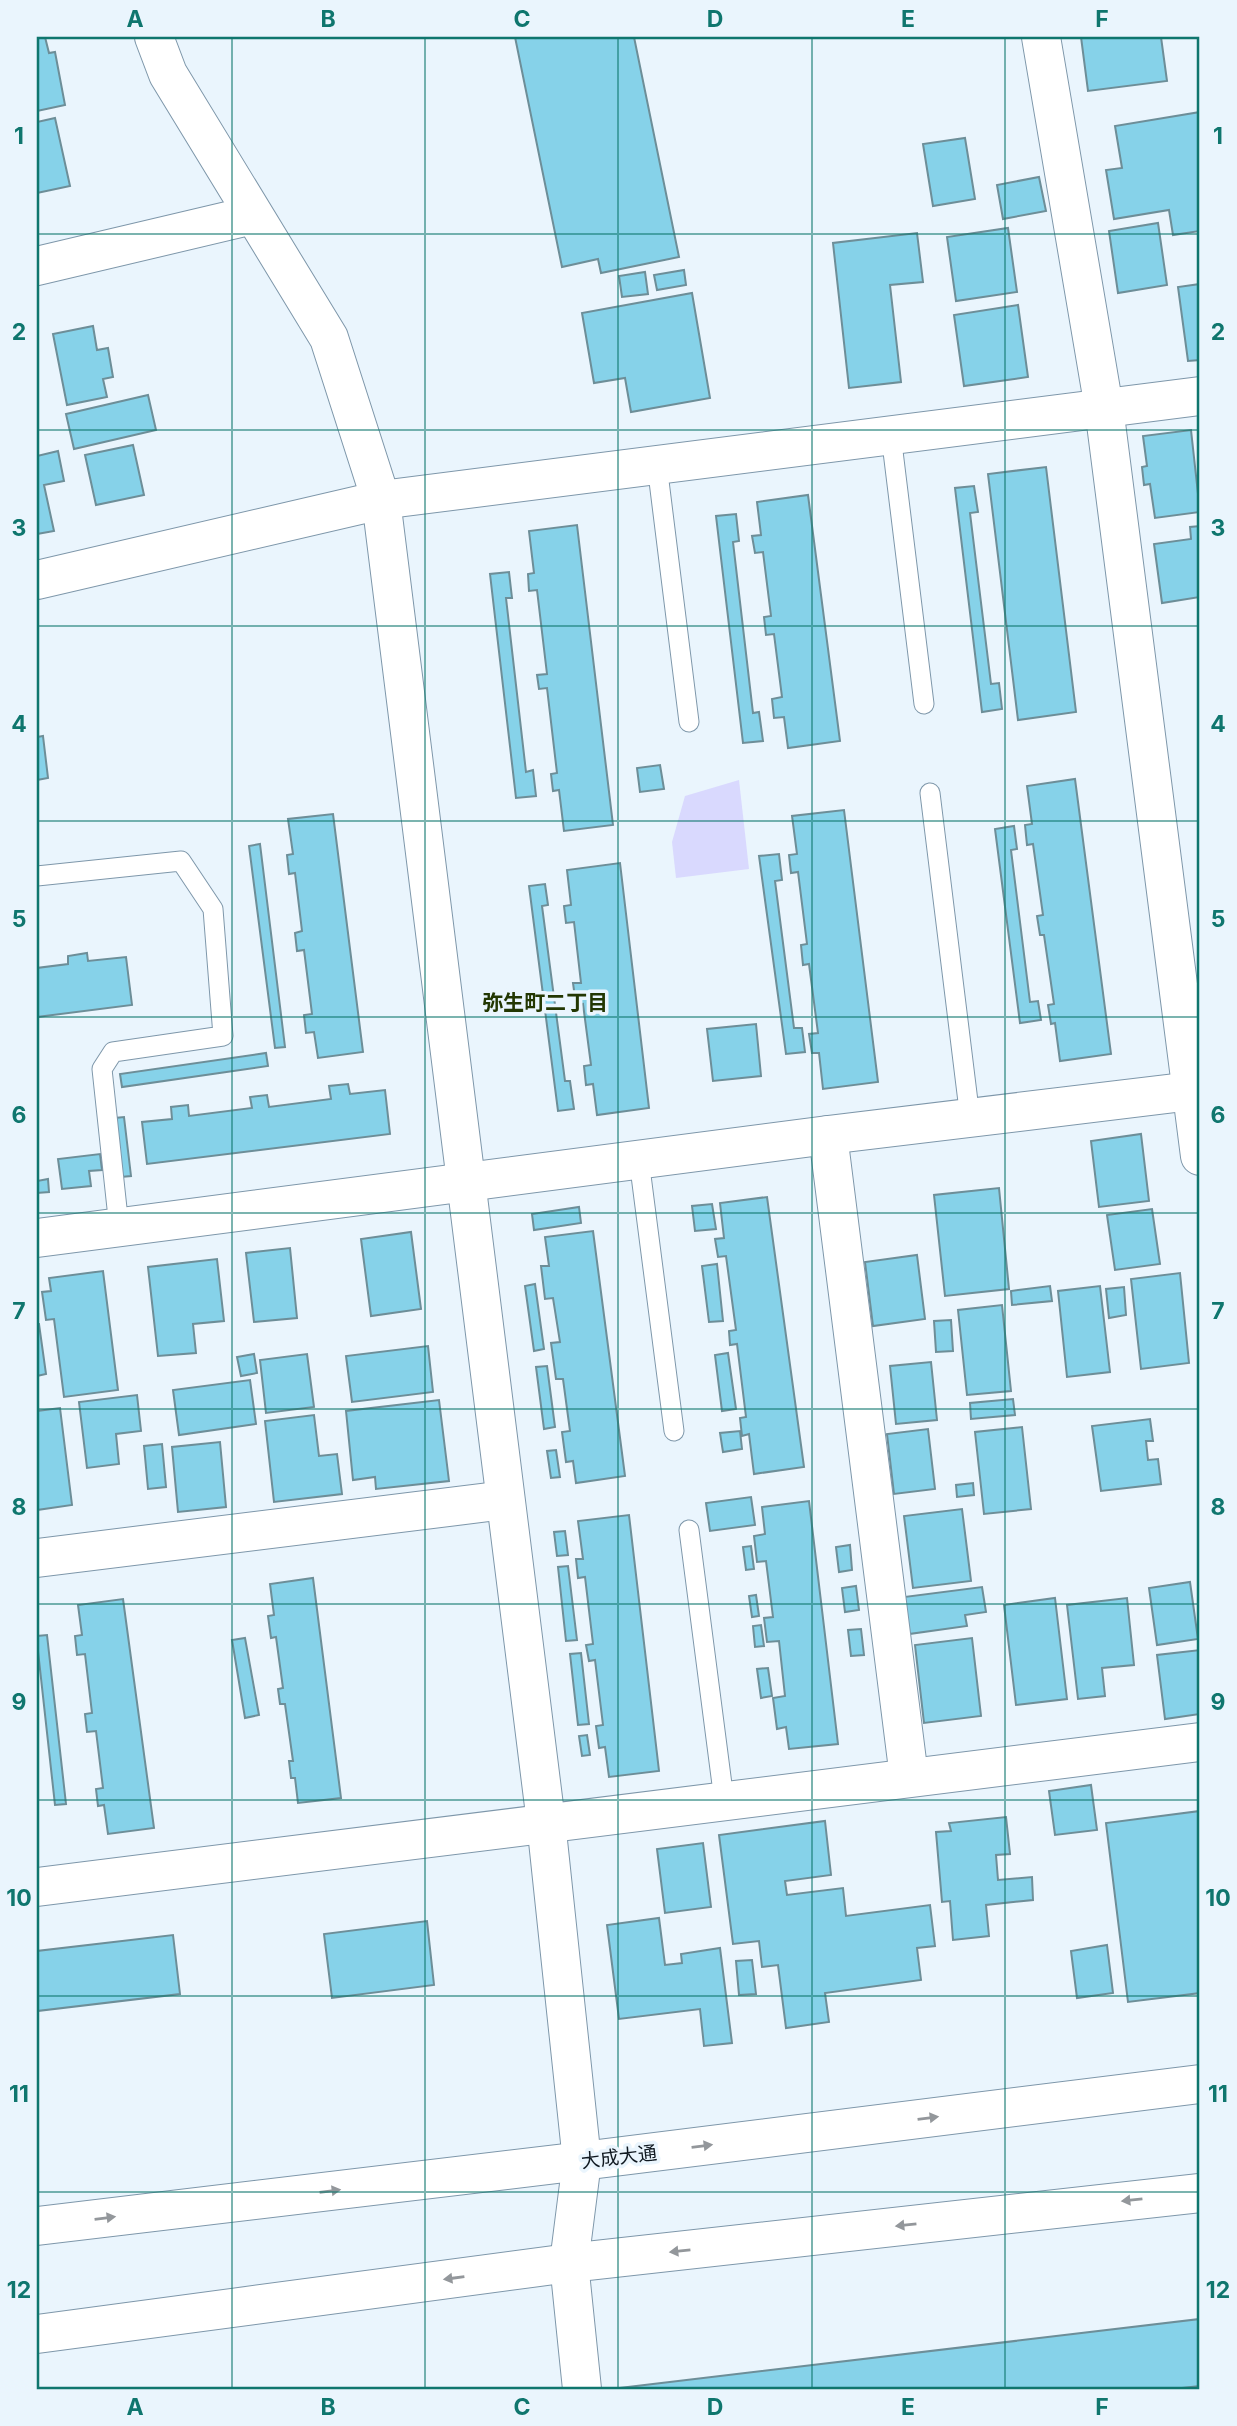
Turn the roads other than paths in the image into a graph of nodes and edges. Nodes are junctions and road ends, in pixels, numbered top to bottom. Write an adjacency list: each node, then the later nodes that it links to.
1 (154, 37): 3 (street)
2 (1041, 37): 6 (street)
3 (253, 215): 4 (street); 9 (street)
4 (37, 266)
5 (1200, 396): 6 (street)
6 (1104, 408): 7 (street); 15 (street)
7 (891, 435): 8 (street); 11 (lane)
8 (657, 465): 9 (street); 12 (lane)
9 (381, 500): 10 (street); 20 (street)
10 (37, 580)
11 (924, 704)
12 (689, 722)
13 (930, 793): 16 (lane)
14 (37, 876): 21 (lane)
15 (1196, 1091): 16 (street); 18 (street)
16 (970, 1118): 17 (street)
17 (828, 1135): 19 (street); 28 (street)
18 (1200, 1156)
19 (639, 1160): 20 (street); 23 (lane)
20 (465, 1184): 21 (street); 24 (street)
21 (119, 1227): 22 (street)
22 (37, 1238)
23 (674, 1431)
24 (505, 1500): 26 (street); 30 (street)
25 (689, 1530): 29 (lane)
26 (37, 1558)
27 (1200, 1742): 28 (street)
28 (909, 1777): 29 (street)
29 (723, 1801): 30 (street)
30 (546, 1822): 31 (street); 33 (street)
31 (37, 1887)
32 (1200, 2084): 33 (street, 大成大通, one-way to 32)
33 (582, 2161): 35 (street, 大成大通, one-way to 33); 36 (street)
34 (1200, 2193): 36 (street, one-way to 36)
35 (37, 2226)
36 (569, 2263): 37 (street, one-way to 37); 38 (street)
37 (37, 2334)
38 (582, 2389)

